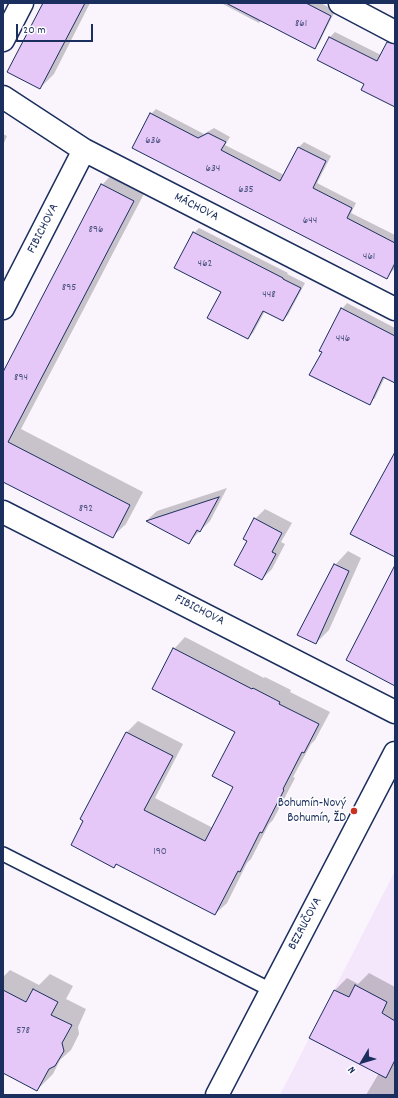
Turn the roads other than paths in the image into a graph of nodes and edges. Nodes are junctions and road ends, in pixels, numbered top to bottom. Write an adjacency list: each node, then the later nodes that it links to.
1 (22, 3): 4 (street)
2 (340, 3): 3 (street)
3 (395, 32)
4 (3, 40)
5 (3, 97): 6 (street, MÁCHOVA)
6 (84, 150): 7 (street, FIBICHOVA); 8 (street, MÁCHOVA)
7 (3, 308)
8 (395, 309)
9 (3, 512): 10 (street, FIBICHOVA)
10 (395, 712)
11 (395, 753): 13 (street, BEZRUČOVA)
12 (3, 854): 13 (lane)
13 (272, 990): 14 (street, BEZRUČOVA)
14 (217, 1095)

